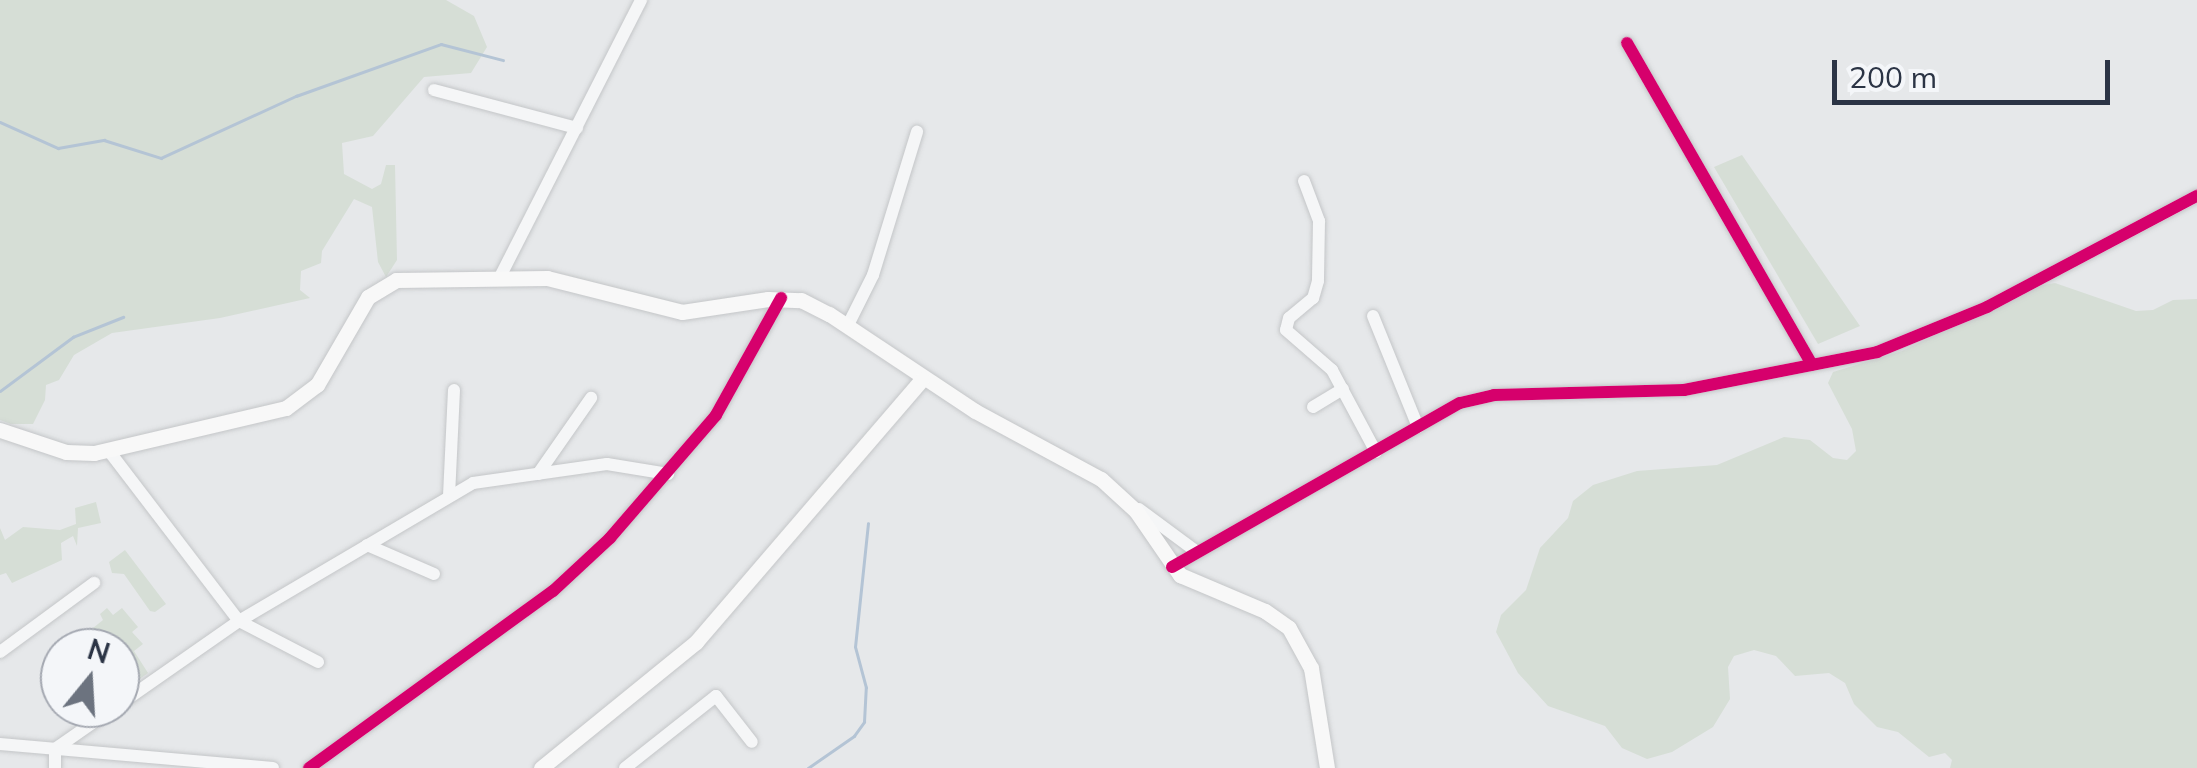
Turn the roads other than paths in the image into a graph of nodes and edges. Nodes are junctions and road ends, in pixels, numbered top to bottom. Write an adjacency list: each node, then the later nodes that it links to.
1 (641, 0): 4 (street)
2 (1626, 43): 12 (street)
3 (434, 90): 4 (street)
4 (576, 128): 8 (street)
5 (917, 132): 11 (street)
6 (1304, 180): 14 (street)
7 (2197, 196): 12 (street)
8 (500, 277): 9 (main road); 20 (main road)
9 (781, 298): 11 (main road); 23 (street)
10 (1373, 316): 18 (street)
11 (847, 327): 13 (main road)
12 (1812, 365): 18 (street)
13 (922, 379): 25 (main road); 39 (main road)
14 (1343, 389): 17 (street); 21 (street)
15 (454, 390): 24 (street)
16 (590, 398): 22 (street)
17 (1313, 407)
18 (1418, 427): 21 (street)
19 (0, 430): 20 (main road)
20 (109, 452): 31 (street)
21 (1376, 452): 27 (street)
22 (538, 474): 23 (street); 24 (street)
23 (668, 474): 42 (street)
24 (448, 496): 26 (street)
25 (1126, 500): 27 (street); 28 (main road)
26 (367, 545): 29 (street); 31 (street)
27 (1197, 552): 28 (street)
28 (1172, 567): 44 (main road)
29 (434, 574)
30 (94, 583): 32 (street)
31 (239, 622): 33 (street); 34 (street)
32 (0, 652)
33 (318, 662)
34 (140, 690)
35 (86, 728): 38 (street)
36 (752, 742): 43 (street)
37 (0, 744): 38 (street)
38 (56, 749): 40 (street); 41 (street)
39 (545, 767)
40 (55, 768)
41 (273, 768)
42 (309, 768)
43 (626, 768)
44 (1327, 768)

